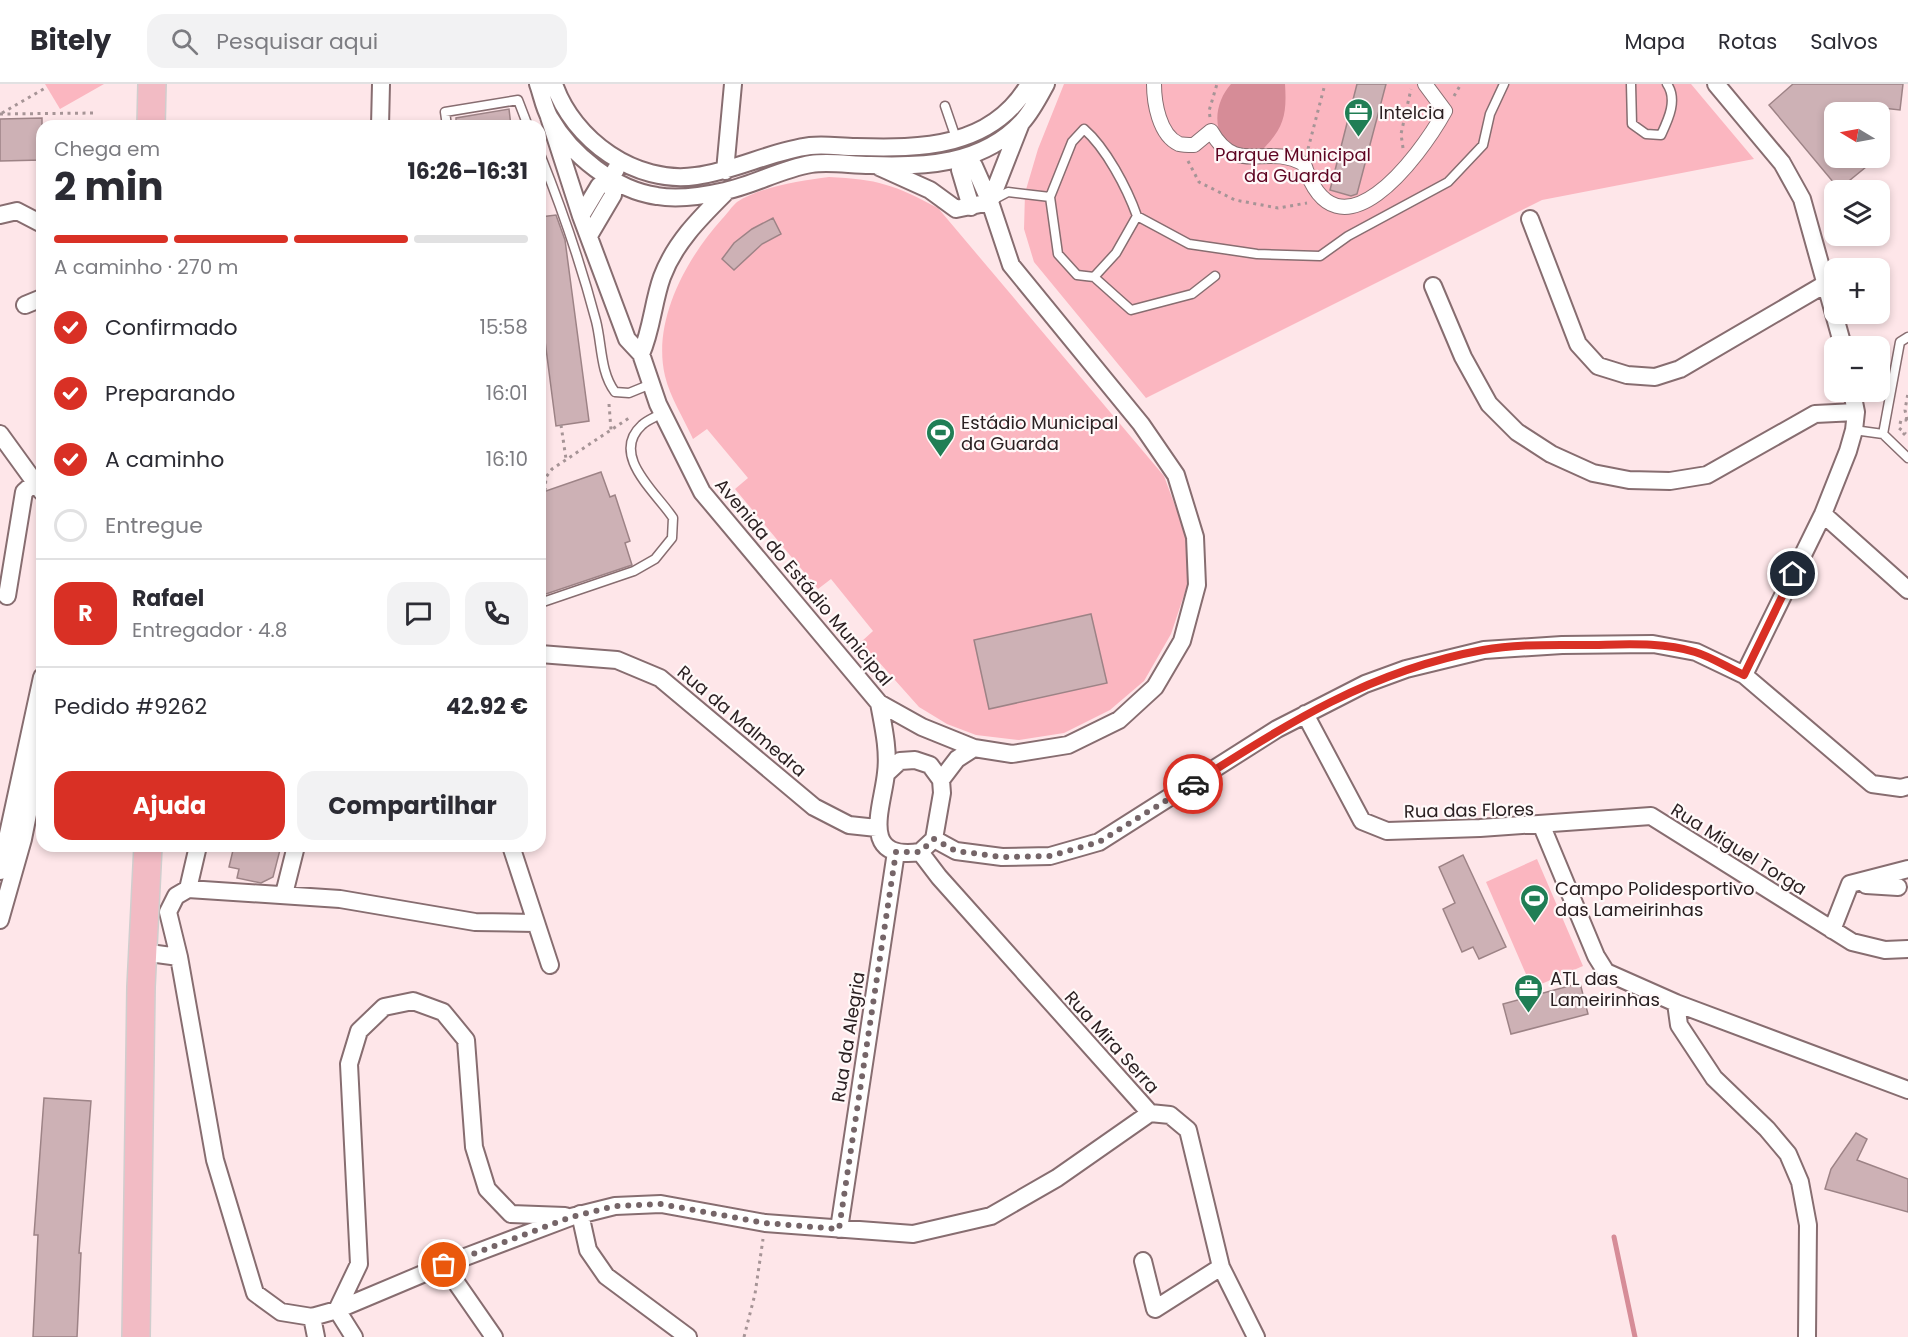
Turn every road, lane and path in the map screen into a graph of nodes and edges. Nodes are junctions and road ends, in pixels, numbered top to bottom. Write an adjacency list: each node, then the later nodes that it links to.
1 (152, 84): 22 (main road)
2 (381, 84): 23 (street)
3 (538, 84): 21 (street, Avenida do Estádio Municipal)
4 (554, 84): 31 (street)
5 (733, 84): 36 (street)
6 (1029, 84): 28 (street)
7 (1046, 84): 26 (street)
8 (1154, 84): 29 (street)
9 (1217, 84): 27 (path)
10 (1325, 84): 32 (path)
11 (1412, 84): 33 (path)
12 (1425, 84): 33 (street)
13 (1504, 84): 45 (lane)
14 (1631, 84): 15 (lane)
15 (1667, 84)
16 (1716, 84): 49 (street)
17 (47, 87): 20 (path)
18 (945, 106): 28 (lane)
19 (96, 113): 20 (path)
20 (0, 114)
21 (549, 117): 37 (street); 44 (street, Avenida do Estádio Municipal)
22 (151, 120)
23 (380, 120)
24 (446, 120): 25 (lane)
25 (526, 120)
26 (1021, 123): 30 (street); 41 (street)
27 (1211, 131): 29 (street); 32 (street)
28 (957, 141): 30 (street); 36 (street)
29 (1179, 144): 40 (path)
30 (963, 159): 34 (street); 41 (street, Avenida do Estádio Municipal); 42 (street)
31 (621, 161): 36 (street); 37 (street)
32 (1304, 164): 40 (street)
33 (1406, 164): 40 (street)
34 (876, 165): 38 (street); 42 (street)
35 (546, 169): 59 (lane)
36 (725, 171)
37 (611, 178): 38 (street); 44 (street); 48 (street)
38 (727, 191): 57 (street)
39 (1050, 196): 41 (lane); 45 (lane); 51 (lane)
40 (1323, 200)
41 (990, 202): 42 (street); 85 (street, Avenida do Estádio Municipal)
42 (971, 207)
43 (0, 215): 47 (street)
44 (581, 216): 48 (street, Avenida do Estádio Municipal)
45 (1137, 216): 51 (lane)
46 (1530, 219): 52 (street)
47 (36, 221)
48 (590, 234): 57 (street, Avenida do Estádio Municipal)
49 (1824, 272)
50 (1215, 276): 51 (lane)
51 (1094, 277)
52 (1824, 285)
53 (1433, 286): 63 (street)
54 (36, 300): 55 (street)
55 (25, 305)
56 (1908, 337): 70 (lane)
57 (641, 354): 58 (street, Avenida do Estádio Municipal)
58 (651, 384): 59 (lane); 62 (street, Avenida do Estádio Municipal)
59 (615, 392): 67 (path)
60 (1908, 393): 65 (path)
61 (1854, 402): 63 (street)
62 (660, 409): 67 (path); 79 (lane); 82 (street, Avenida do Estádio Municipal)
63 (1856, 412): 68 (street)
64 (1901, 420): 65 (path)
65 (1908, 421)
66 (561, 425): 72 (path)
67 (611, 430): 72 (path)
68 (1854, 430): 70 (lane); 76 (street)
69 (0, 434): 74 (street)
70 (1883, 434): 71 (lane)
71 (1908, 459)
72 (566, 460): 73 (path)
73 (546, 477)
74 (36, 484)
75 (36, 488): 78 (street)
76 (1823, 514): 77 (street); 81 (street)
77 (1908, 590)
78 (7, 596)
79 (546, 601)
80 (546, 654): 91 (street, Rua da Malmedra)
81 (1744, 675): 84 (street); 89 (street)
82 (879, 704): 85 (street, Avenida do Estádio Municipal); 86 (street)
83 (36, 705): 100 (street)
84 (1305, 714): 90 (street, Rua das Flores); 92 (street)
85 (974, 748): 88 (street)
86 (886, 774): 88 (street); 91 (street)
87 (36, 775): 106 (street)
88 (941, 780): 92 (street)
89 (1908, 786)
90 (1540, 824): 108 (street, Rua Miguel Torga); 113 (street, Rua das Flores)
91 (877, 828): 97 (street)
92 (934, 839): 98 (street)
93 (149, 852): 105 (main road)
94 (197, 852): 103 (street)
95 (294, 852): 104 (street)
96 (513, 852): 107 (street)
97 (896, 852): 98 (street); 118 (street, Rua da Alegria)
98 (920, 852): 115 (street, Rua Mira Serra)
99 (1908, 869): 101 (street)
100 (0, 871)
101 (1850, 884): 102 (street); 108 (street)
102 (1898, 887)
103 (188, 889): 104 (street); 105 (street)
104 (284, 894): 107 (street)
105 (157, 911): 110 (main road); 111 (street)
106 (0, 920)
107 (535, 923): 112 (street)
108 (1832, 930): 109 (street, Rua Miguel Torga)
109 (1908, 950)
110 (142, 952): 111 (street); 124 (main road)
111 (179, 957): 123 (street)
112 (550, 965)
113 (1676, 1003): 114 (street, Rua das Flores); 131 (street)
114 (1908, 1090)
115 (1150, 1113): 118 (street); 121 (street, Rua Mira Serra)
116 (576, 1216): 117 (street); 120 (street); 122 (street); 128 (street)
117 (765, 1223): 118 (street); 129 (path)
118 (839, 1229)
119 (1143, 1261): 121 (street)
120 (444, 1265): 122 (street); 127 (street)
121 (1221, 1267): 130 (street, Rua Mira Serra)
122 (337, 1311): 123 (street); 126 (street)
123 (312, 1317): 125 (street)
124 (136, 1337)
125 (316, 1337)
126 (354, 1337)
127 (494, 1337)
128 (688, 1337)
129 (744, 1337)
130 (1256, 1337)
131 (1806, 1337)

